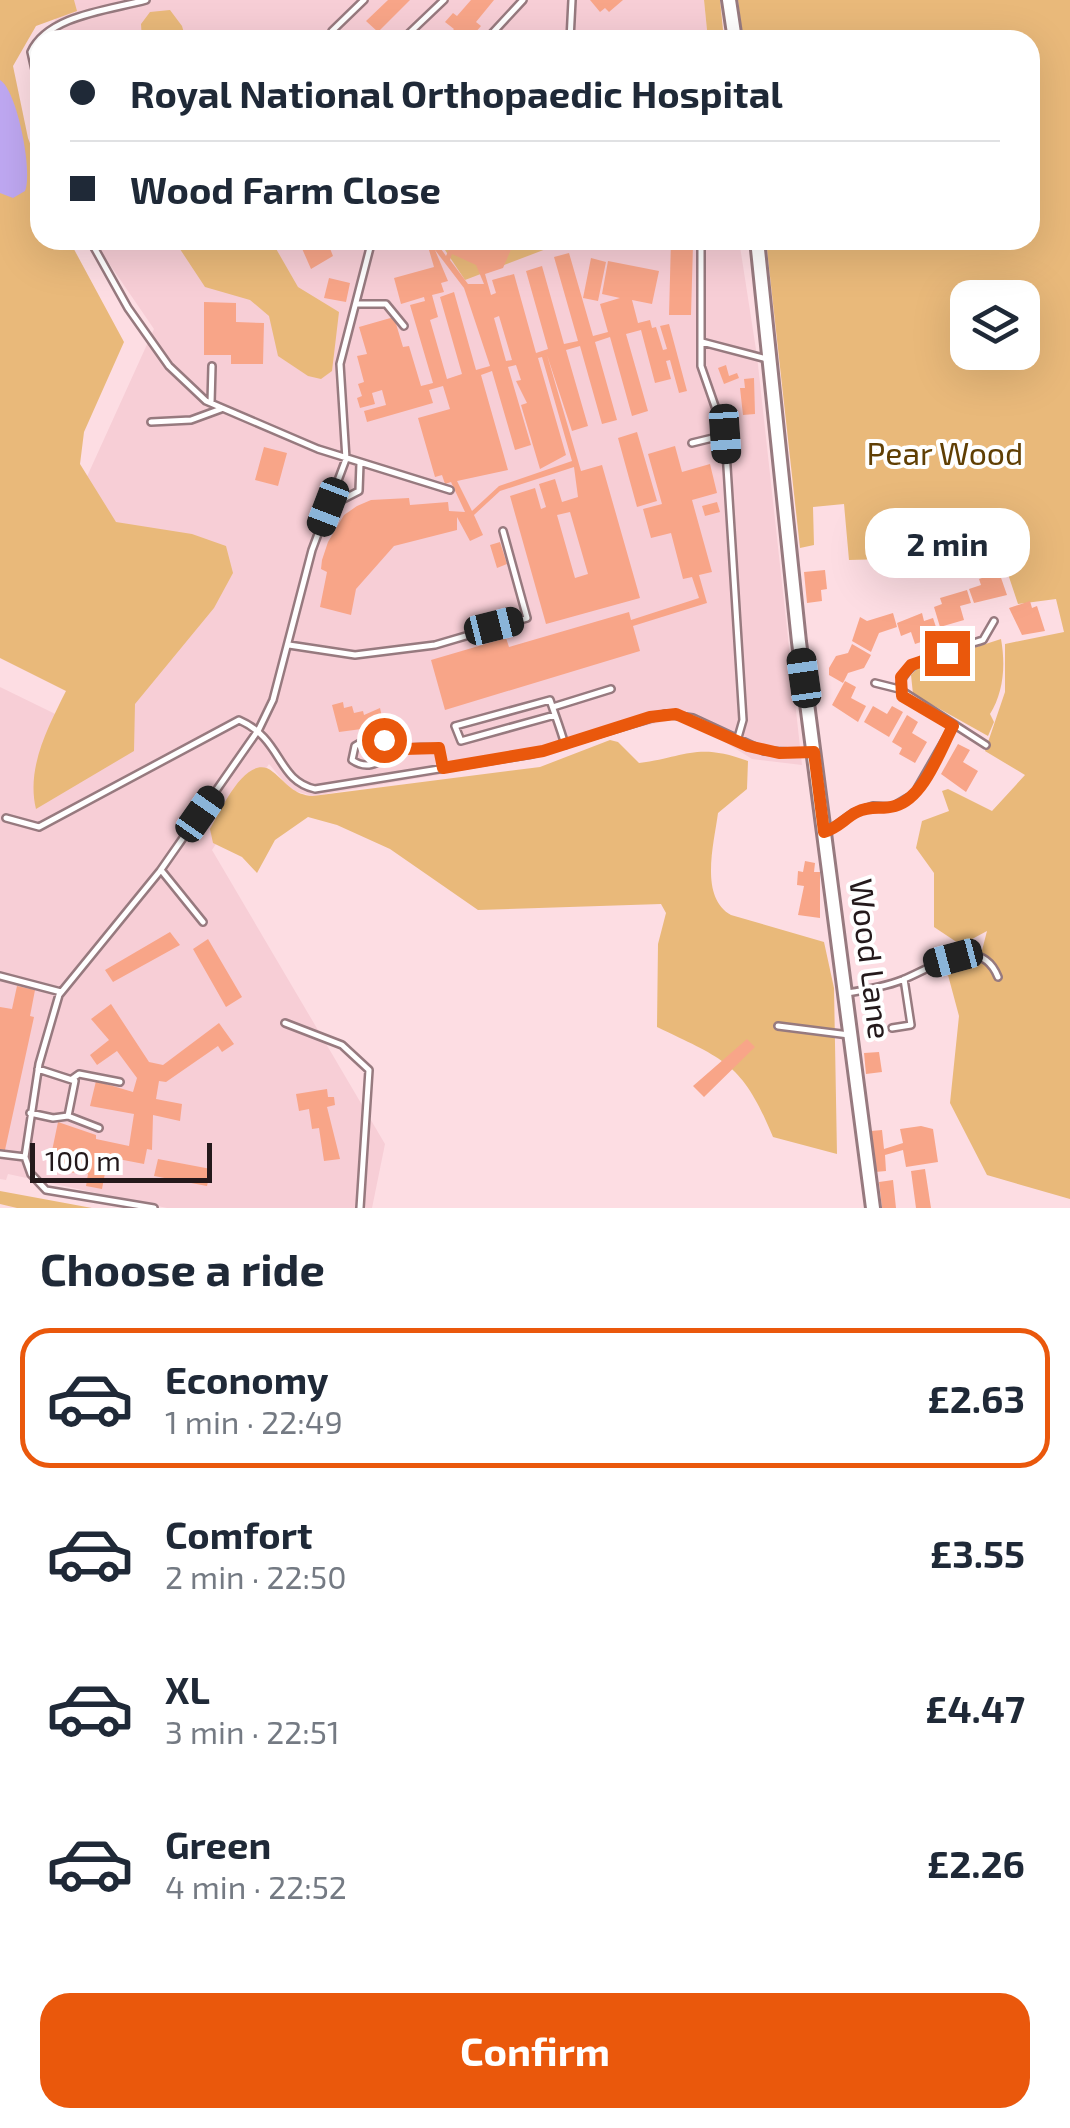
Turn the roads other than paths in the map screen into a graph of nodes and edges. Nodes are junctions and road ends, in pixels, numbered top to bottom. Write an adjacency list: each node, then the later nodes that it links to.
1 (146, 0): 7 (lane)
2 (364, 0): 8 (lane)
3 (444, 0): 9 (lane)
4 (522, 0): 10 (lane)
5 (572, 0): 11 (lane)
6 (729, 0): 12 (street)
7 (54, 30)
8 (334, 30)
9 (412, 30)
10 (495, 30)
11 (570, 30)
12 (733, 30)
13 (96, 250): 22 (lane)
14 (370, 250): 17 (lane)
15 (701, 250): 19 (lane)
16 (758, 250): 20 (street, Wood Lane)
17 (356, 304): 18 (lane); 27 (lane)
18 (404, 326)
19 (702, 342): 20 (lane); 25 (lane)
20 (768, 360): 44 (street, Wood Lane)
21 (212, 366): 22 (lane)
22 (211, 404): 23 (lane)
23 (221, 410): 24 (lane); 27 (lane)
24 (152, 422)
25 (725, 434): 26 (lane); 40 (lane)
26 (692, 443)
27 (346, 459): 28 (lane); 30 (lane)
28 (360, 463): 29 (lane); 30 (lane)
29 (450, 490)
30 (328, 507): 33 (lane)
31 (503, 531): 33 (lane)
32 (994, 622): 36 (lane)
33 (289, 645): 39 (lane)
34 (876, 683): 36 (lane)
35 (610, 689): 37 (lane)
36 (899, 690): 38 (lane)
37 (553, 707): 37 (lane); 41 (lane)
38 (953, 726): 42 (lane); 47 (lane)
39 (259, 729): 45 (lane); 46 (lane); 48 (lane)
40 (737, 741): 41 (lane); 44 (lane)
41 (565, 745): 45 (lane)
42 (986, 745)
43 (404, 749): 43 (lane); 45 (lane)
44 (814, 752): 47 (street, Wood Lane)
45 (443, 768)
46 (6, 818)
47 (824, 832): 54 (street, Wood Lane)
48 (161, 870): 49 (lane); 53 (lane)
49 (203, 922)
50 (0, 976): 53 (lane)
51 (998, 978): 52 (lane)
52 (904, 979): 54 (lane); 57 (lane)
53 (61, 992): 59 (lane)
54 (847, 994): 58 (street, Wood Lane)
55 (285, 1023): 68 (lane)
56 (778, 1026): 58 (lane)
57 (892, 1028)
58 (852, 1035): 69 (street, Wood Lane)
59 (38, 1069): 60 (lane); 62 (lane)
60 (72, 1078): 61 (lane); 63 (lane)
61 (120, 1082)
62 (30, 1113): 63 (lane); 66 (lane)
63 (68, 1116): 64 (lane)
64 (99, 1128)
65 (0, 1154): 66 (lane)
66 (25, 1157): 67 (lane)
67 (154, 1208)
68 (360, 1208)
69 (873, 1208)

